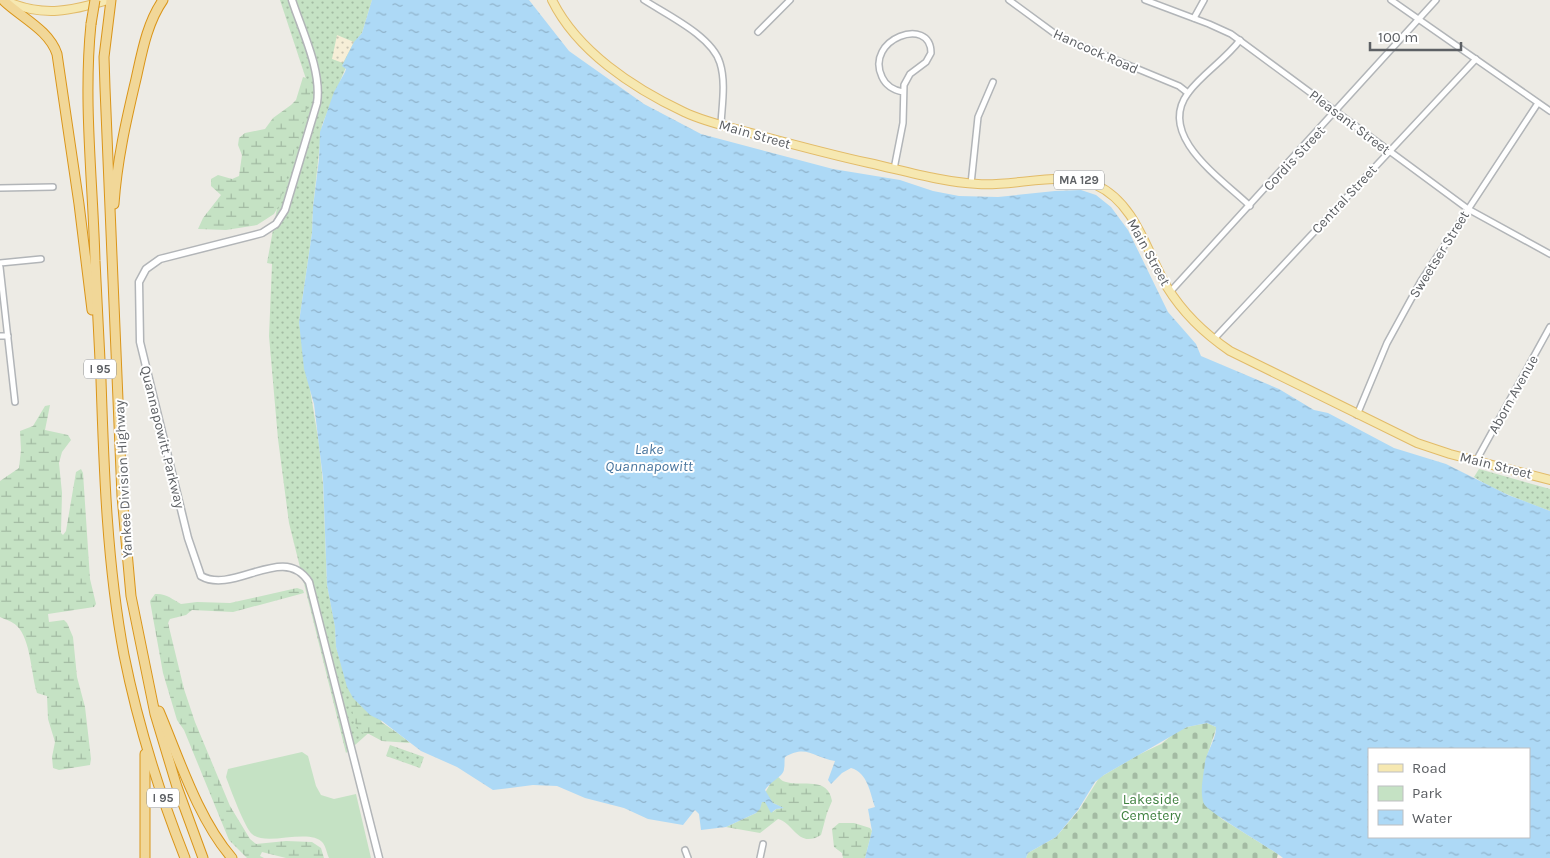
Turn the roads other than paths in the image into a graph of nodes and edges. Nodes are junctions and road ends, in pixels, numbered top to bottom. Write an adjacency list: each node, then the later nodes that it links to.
1 (4, 0): 3 (main road); 42 (highway)
2 (95, 0): 42 (highway, Yankee Division Highway / I 95, bridge)
3 (110, 0): 33 (highway, Yankee Division Highway / I 95)
4 (163, 0): 33 (highway)
5 (292, 0): 55 (street, Quannapowitt Parkway)
6 (552, 0): 25 (main road, Main Street / MA 129)
7 (644, 0): 25 (street)
8 (790, 0): 16 (street)
9 (1008, 0): 21 (street, Hancock Road)
10 (1145, 0): 14 (street, Pleasant Street)
11 (1204, 0): 14 (street)
12 (1391, 0): 15 (street)
13 (1436, 0): 15 (street, Cordis Street)
14 (1194, 18): 17 (street, Pleasant Street)
15 (1419, 20): 18 (street); 24 (street, Cordis Street)
16 (758, 32)
17 (1240, 40): 21 (street); 24 (street, Pleasant Street)
18 (1476, 59): 22 (street); 26 (street, Central Street)
19 (993, 82): 28 (street)
20 (903, 92): 20 (street); 27 (street)
21 (1188, 93): 31 (street)
22 (1538, 103): 23 (street); 32 (street, Sweetser Street)
23 (1550, 111)
24 (1336, 112): 26 (street, Pleasant Street); 31 (street, Cordis Street)
25 (721, 124): 27 (main road, Main Street / MA 129)
26 (1388, 151): 32 (street, Pleasant Street); 41 (street, Central Street)
27 (894, 169): 28 (main road, Main Street / MA 129)
28 (971, 184): 37 (main road, Main Street / MA 129)
29 (53, 187): 30 (street)
30 (0, 188)
31 (1250, 206): 37 (street, Cordis Street)
32 (1468, 209): 34 (street, Pleasant Street); 44 (street, Sweetser Street)
33 (111, 241): 47 (highway, Yankee Division Highway / I 95)
34 (1550, 254)
35 (41, 259): 36 (street)
36 (0, 265): 40 (street)
37 (1170, 292): 41 (main road, Main Street / MA 129)
38 (1550, 327): 45 (street, Aborn Avenue)
39 (0, 336): 40 (street)
40 (8, 336): 43 (street)
41 (1214, 339): 44 (main road, Main Street / MA 129)
42 (100, 367): 48 (highway, Yankee Division Highway / I 95)
43 (15, 402)
44 (1357, 414): 45 (main road, Main Street / MA 129)
45 (1476, 461): 46 (main road, Main Street / MA 129)
46 (1550, 480)
47 (148, 684): 53 (highway, Yankee Division Highway / I 95); 54 (highway)
48 (144, 737): 51 (highway); 52 (highway, Yankee Division Highway / I 95)
49 (763, 844): 57 (street)
50 (685, 850): 56 (street)
51 (145, 858)
52 (185, 858)
53 (203, 858)
54 (232, 858)
55 (379, 858)
56 (688, 858)
57 (760, 858)

